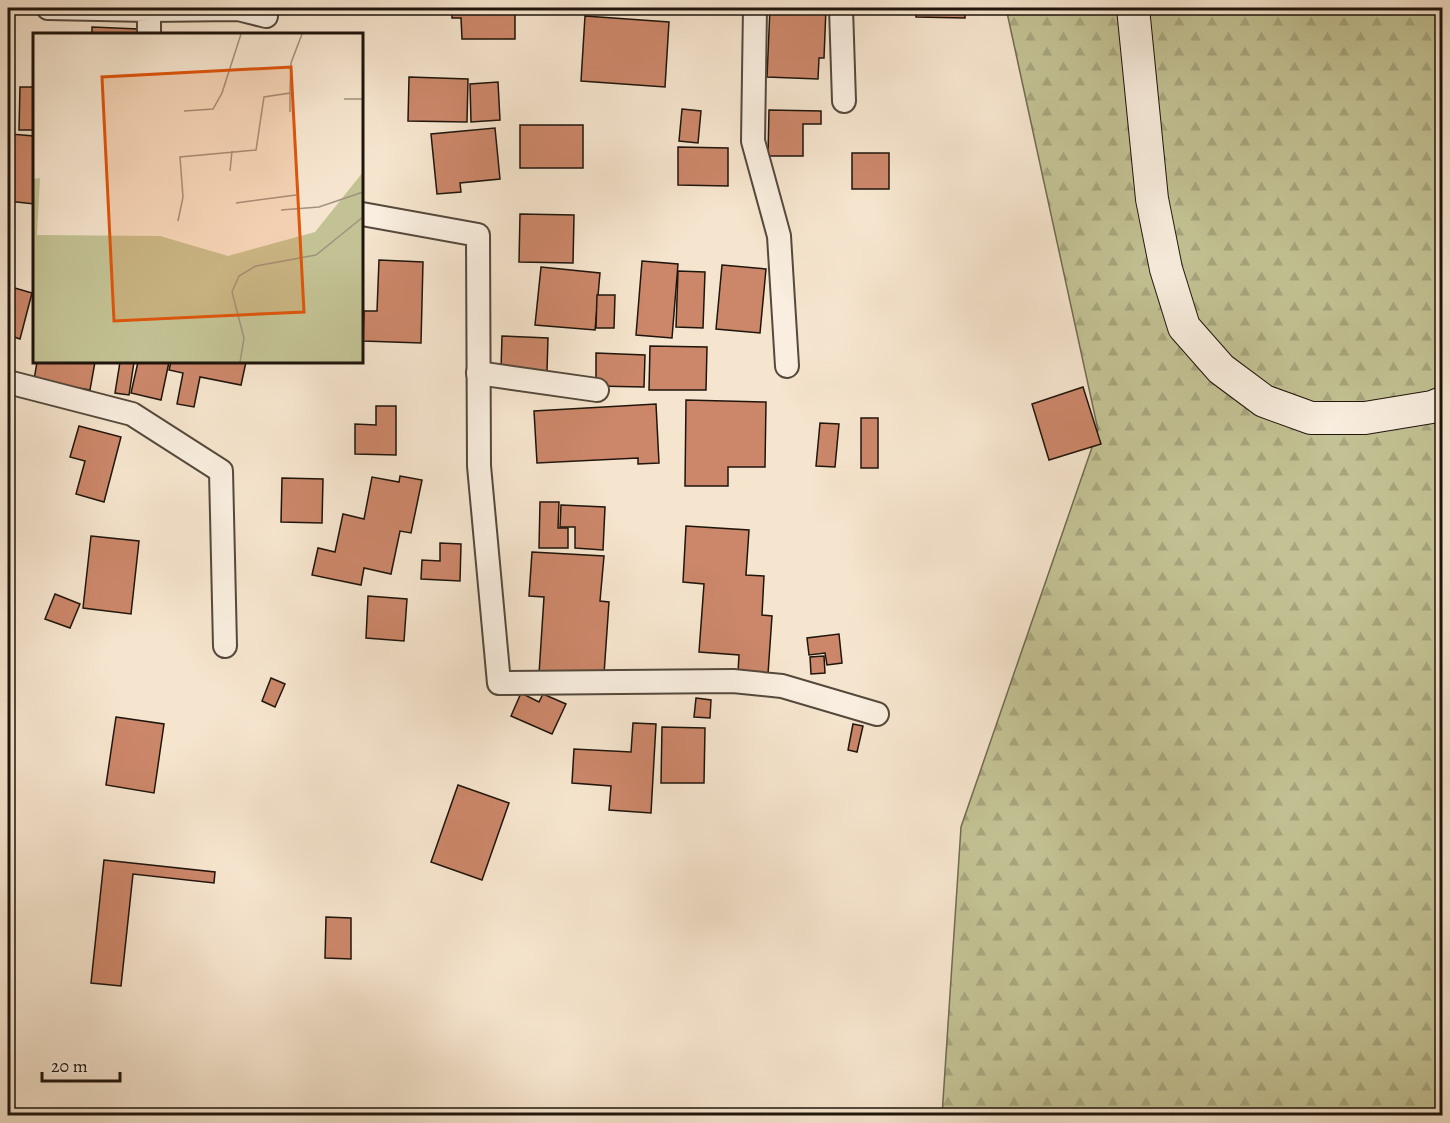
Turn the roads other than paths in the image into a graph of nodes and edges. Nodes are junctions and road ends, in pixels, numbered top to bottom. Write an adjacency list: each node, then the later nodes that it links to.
1 (48, 8): 5 (street)
2 (755, 8): 10 (street)
3 (841, 8): 8 (street)
4 (1133, 8): 14 (main road)
5 (149, 10): 6 (street); 7 (street)
6 (266, 16)
7 (149, 33)
8 (844, 101)
9 (363, 214): 11 (street)
10 (787, 366)
11 (478, 373): 13 (street); 16 (street)
12 (8, 382): 15 (street)
13 (597, 390)
14 (1443, 403)
15 (225, 646)
16 (877, 714)

